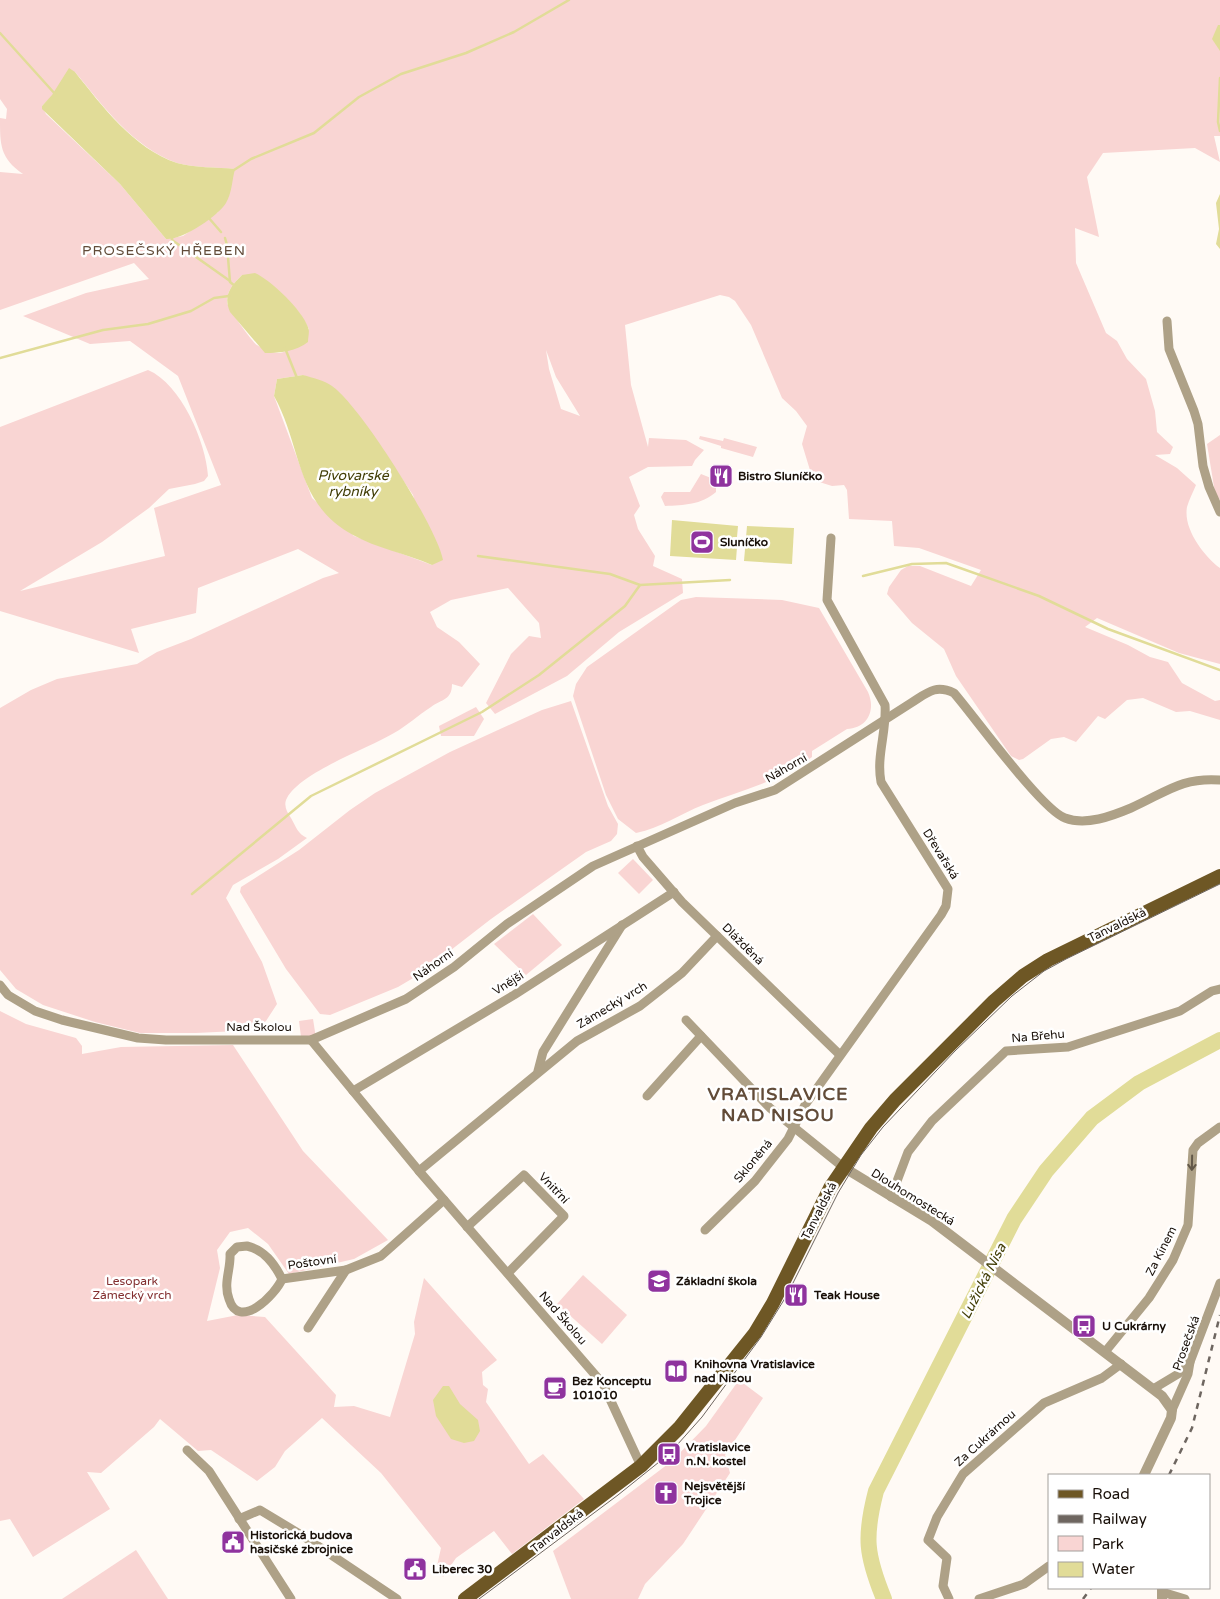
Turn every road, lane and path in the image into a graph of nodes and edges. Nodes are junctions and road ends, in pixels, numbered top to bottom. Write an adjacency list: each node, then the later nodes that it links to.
1 (1167, 321): 2 (street)
2 (1220, 512)
3 (831, 538): 4 (street, Dřevařská)
4 (886, 719): 5 (street, Náhorní); 6 (street, Náhorní); 17 (street, Dřevařská)
5 (1220, 780)
6 (637, 846): 8 (street, Dlážděná); 16 (street, Náhorní)
7 (1220, 876): 23 (main road, Tanvaldská)
8 (674, 892): 9 (street, Vnější); 10 (street, Dlážděná)
9 (624, 923): 18 (street, Zámecký vrch); 19 (street, Vnější)
10 (717, 936): 17 (street, Dlážděná); 18 (street, Zámecký vrch)
11 (0, 985): 13 (street, Nad Školou)
12 (1220, 989): 25 (street, Na Břehu)
13 (4, 993): 16 (street, Nad Školou)
14 (686, 1020): 15 (street)
15 (701, 1036): 20 (street); 22 (street)
16 (311, 1040): 19 (street, Nad Školou)
17 (840, 1054): 22 (street, Dřevařská)
18 (538, 1071): 24 (street, Zámecký vrch)
19 (352, 1090): 24 (street, Nad Školou)
20 (647, 1096)
21 (1220, 1127): 34 (street, Za Kinem, one-way to 34)
22 (793, 1128): 23 (street); 28 (street, Skloněná)
23 (843, 1167): 25 (street, Dlouhomostecká); 40 (main road, Tanvaldská)
24 (419, 1171): 26 (street, Nad Školou)
25 (891, 1197): 34 (street, Dlouhomostecká)
26 (444, 1200): 27 (street, Nad Školou); 29 (street)
27 (467, 1227): 30 (street, Nad Školou); 30 (street, Vnitřní)
28 (705, 1230)
29 (346, 1270): 31 (street, Poštovní); 33 (street)
30 (508, 1273): 40 (street, Nad Školou)
31 (282, 1279): 31 (street, Poštovní)
32 (1220, 1283): 35 (street, Prosečská)
33 (308, 1328)
34 (1105, 1352): 36 (street, Dlouhomostecká)
35 (1190, 1362): 37 (street); 38 (street, Prosečská)
36 (1121, 1364): 37 (street, Dlouhomostecká); 48 (street, Za Cukrárnou)
37 (1153, 1389): 38 (street, Dlouhomostecká)
38 (1172, 1410): 41 (street)
39 (187, 1450): 42 (street)
40 (641, 1466): 47 (main road, Tanvaldská)
41 (1144, 1474)
42 (239, 1519): 45 (street); 46 (street)
43 (1048, 1567): 49 (street)
44 (1162, 1593): 50 (street)
45 (291, 1599)
46 (397, 1599)
47 (465, 1599)
48 (950, 1599)
49 (980, 1599)
50 (1184, 1599)

